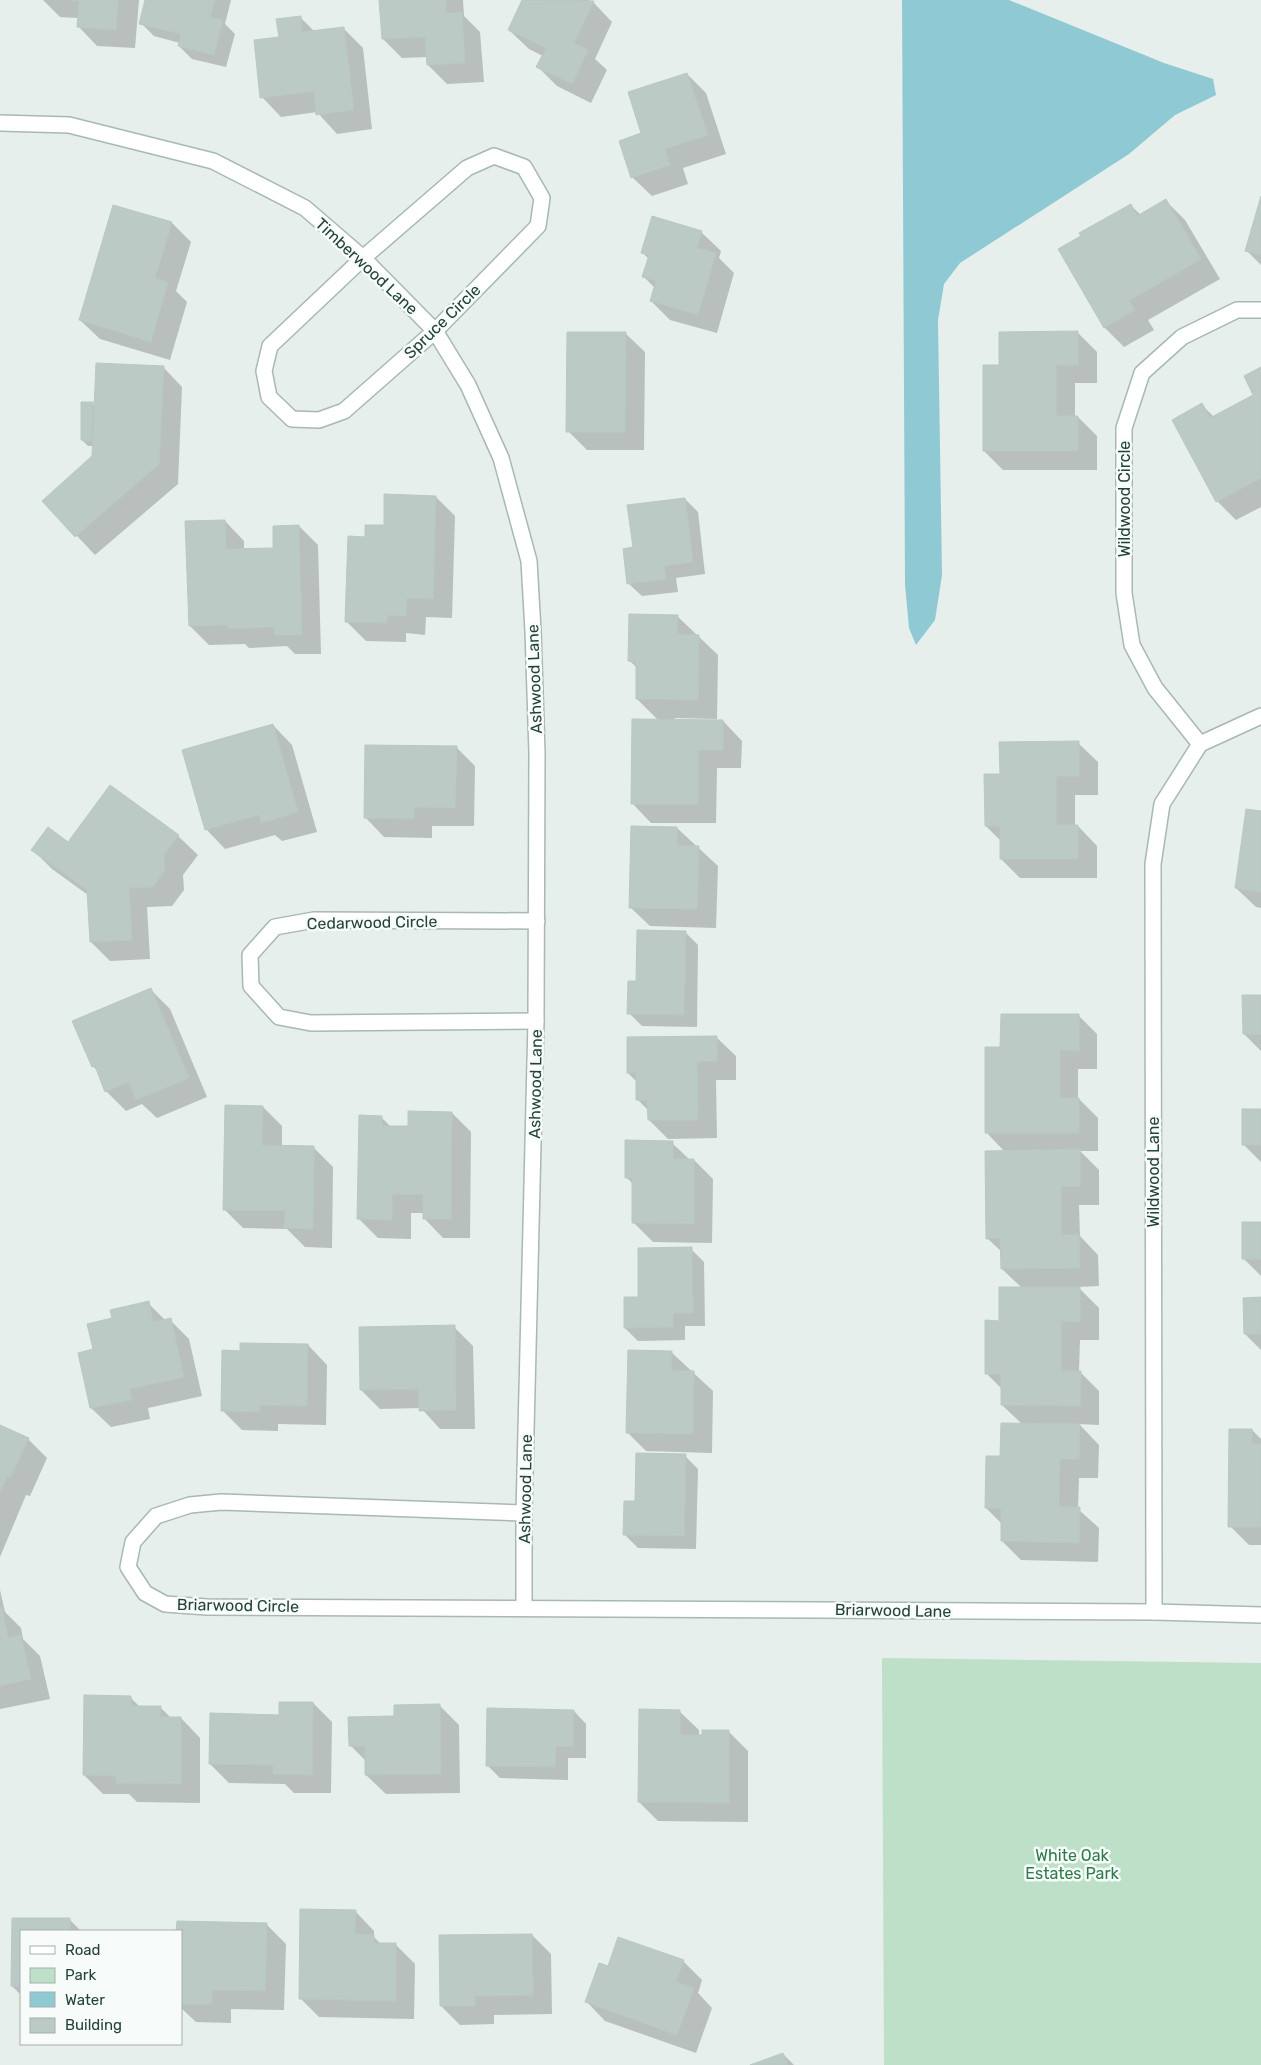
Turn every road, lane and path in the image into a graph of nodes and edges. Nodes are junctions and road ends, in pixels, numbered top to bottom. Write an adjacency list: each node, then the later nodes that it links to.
1 (0, 123): 2 (street, Timberwood Lane)
2 (363, 258): 4 (street, Timberwood Lane); 4 (street, Spruce Circle); 4 (street, Spruce Circle)
3 (1261, 310): 7 (street, Wildwood Circle)
4 (435, 331): 5 (street, Timberwood Lane)
5 (528, 561): 8 (street, Ashwood Lane)
6 (1261, 716): 7 (street)
7 (1200, 744): 12 (street, Wildwood Lane)
8 (537, 921): 9 (street, Ashwood Lane); 9 (street, Cedarwood Circle)
9 (536, 1021): 10 (street, Ashwood Lane)
10 (524, 1513): 11 (street, Ashwood Lane); 11 (street, Briarwood Circle)
11 (524, 1607): 12 (street, Briarwood Lane)
12 (1154, 1612): 13 (street, Briarwood Lane)
13 (1261, 1615)

